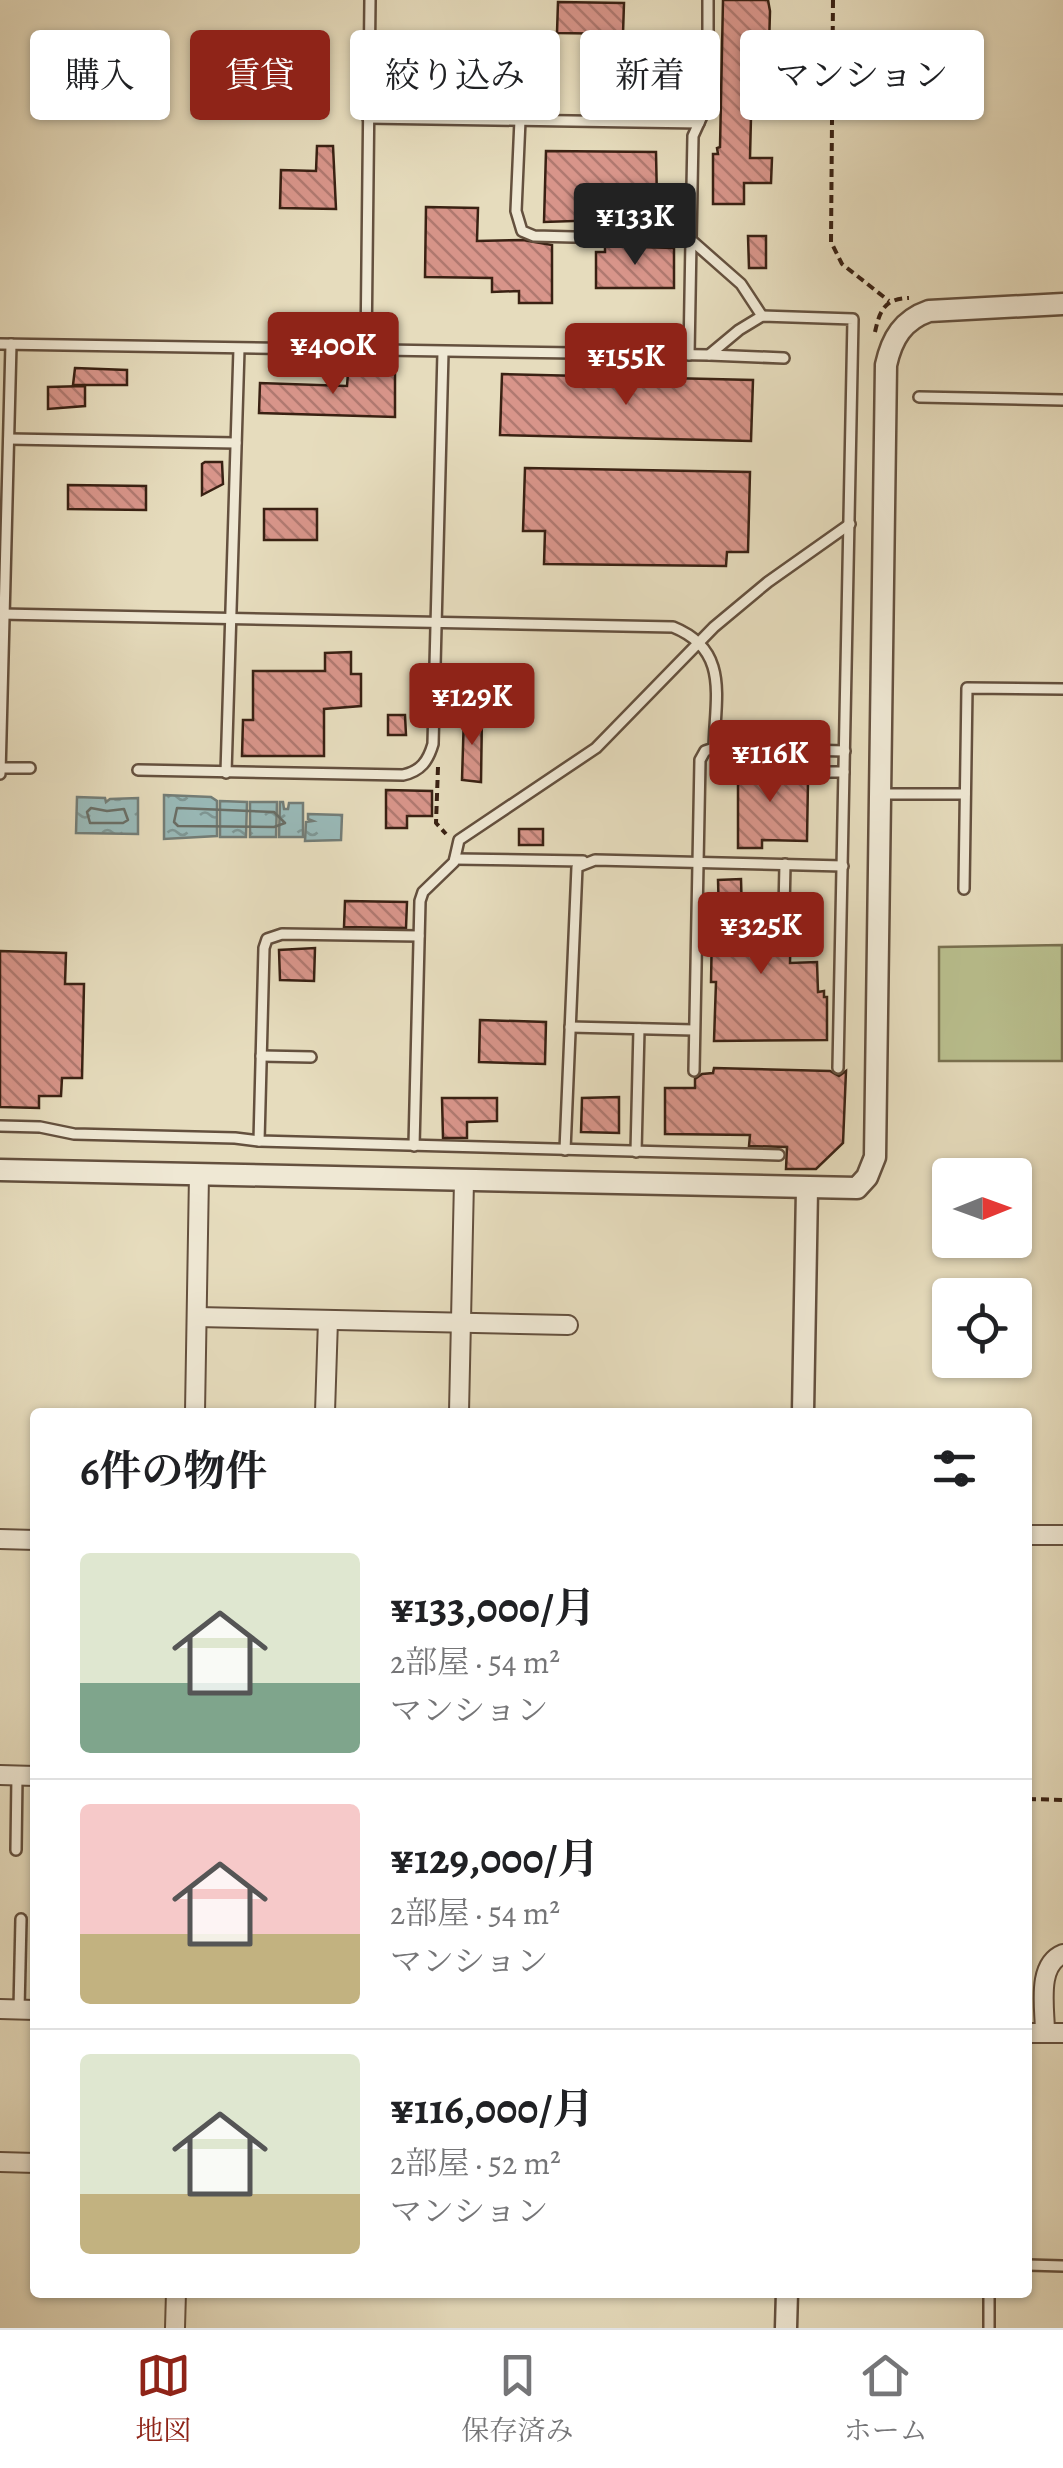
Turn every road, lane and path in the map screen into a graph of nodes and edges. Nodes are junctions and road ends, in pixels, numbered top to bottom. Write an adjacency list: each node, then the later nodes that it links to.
1 (370, 0): 4 (lane)
2 (708, 0): 7 (lane)
3 (833, 0): 11 (path)
4 (369, 30)
5 (368, 120): 14 (lane)
6 (520, 120): 7 (lane); 8 (lane)
7 (699, 124): 8 (lane)
8 (691, 240): 10 (lane); 16 (lane)
9 (1063, 304): 38 (street)
10 (762, 316): 17 (lane); 23 (lane)
11 (874, 336)
12 (5, 344): 13 (lane); 21 (lane)
13 (239, 349): 14 (lane); 22 (lane)
14 (366, 350): 15 (lane)
15 (442, 352): 16 (lane); 26 (lane)
16 (689, 354): 17 (lane)
17 (709, 355): 18 (lane)
18 (784, 358)
19 (920, 397): 20 (lane)
20 (1063, 400)
21 (9, 439): 22 (lane); 24 (lane)
22 (236, 443): 25 (lane)
23 (850, 524): 27 (lane); 30 (lane)
24 (2, 614): 25 (lane); 34 (lane)
25 (230, 616): 26 (lane); 37 (lane)
26 (434, 623): 27 (lane); 31 (lane)
27 (698, 641): 29 (lane); 40 (lane)
28 (1063, 689): 39 (lane)
29 (714, 748): 30 (lane); 41 (lane)
30 (844, 751): 36 (lane)
31 (430, 755): 37 (lane); 40 (path)
32 (30, 768): 34 (lane)
33 (138, 770): 37 (lane)
34 (1, 771)
35 (805, 772): 36 (lane)
36 (844, 772): 44 (lane)
37 (226, 773)
38 (881, 794): 39 (lane); 64 (street)
39 (965, 794): 45 (lane)
40 (456, 854): 42 (lane); 47 (lane)
41 (698, 861): 42 (lane); 43 (lane); 50 (lane)
42 (586, 862): 48 (lane)
43 (784, 864): 44 (lane); 46 (lane)
44 (842, 866): 53 (lane)
45 (964, 888)
46 (784, 910)
47 (419, 936): 51 (lane); 57 (lane)
48 (570, 1027): 49 (lane); 58 (lane)
49 (639, 1029): 50 (lane); 59 (lane)
50 (694, 1030): 54 (lane)
51 (261, 1056): 52 (lane); 56 (lane)
52 (311, 1057)
53 (838, 1068)
54 (694, 1072)
55 (0, 1126): 56 (lane)
56 (259, 1141): 57 (lane)
57 (414, 1146): 58 (lane)
58 (565, 1150): 59 (lane)
59 (636, 1152): 60 (lane)
60 (779, 1155)
61 (0, 1170): 62 (street)
62 (199, 1175): 63 (street); 65 (street)
63 (464, 1181): 64 (street); 67 (street)
64 (807, 1189): 72 (street)
65 (197, 1316): 66 (street); 69 (street)
66 (328, 1320): 67 (street); 70 (street)
67 (461, 1323): 68 (street); 71 (street)
68 (568, 1326)
69 (195, 1408)
70 (325, 1408)
71 (459, 1408)
72 (803, 1408)
73 (1032, 1534): 74 (street)
74 (1063, 1536)
75 (0, 1540): 76 (street)
76 (30, 1540)
77 (17, 1776): 80 (lane)
78 (1032, 1799): 79 (path)
79 (1063, 1800)
80 (16, 1850)
81 (20, 1919): 83 (lane)
82 (1063, 1954): 84 (street)
83 (18, 2009)
84 (1045, 2033)
85 (0, 2162): 86 (street)
86 (30, 2163)
87 (1032, 2265): 88 (lane)
88 (1063, 2266)
89 (176, 2298): 92 (street)
90 (787, 2298): 93 (street)
91 (989, 2298): 94 (lane)
92 (175, 2328)
93 (786, 2328)
94 (989, 2328)

